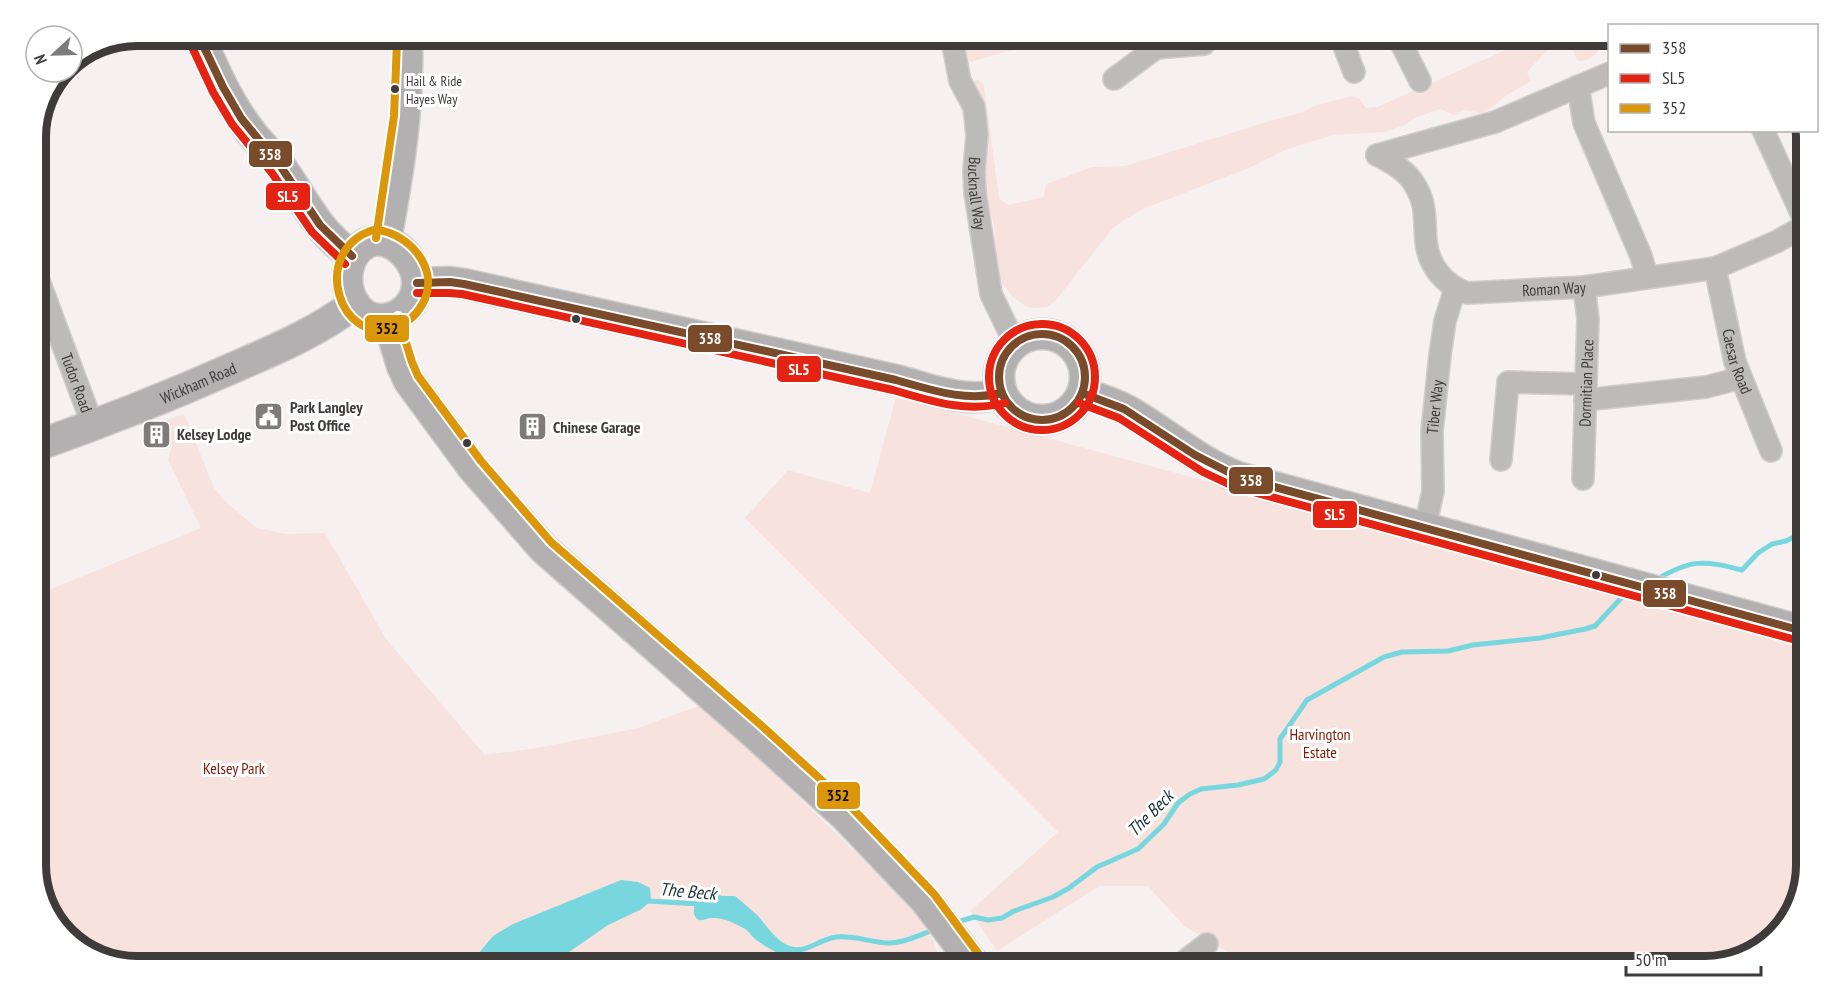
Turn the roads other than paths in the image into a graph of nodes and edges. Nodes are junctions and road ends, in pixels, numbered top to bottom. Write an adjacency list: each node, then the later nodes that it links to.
1 (203, 46): 16 (main road)
2 (406, 46): 15 (main road)
3 (953, 46): 25 (street, Bucknall Way)
4 (1152, 46): 9 (street)
5 (1344, 46): 7 (street)
6 (1402, 46): 10 (street)
7 (1354, 72)
8 (1608, 74): 11 (street)
9 (1114, 79)
10 (1420, 81)
11 (1578, 86): 18 (street); 21 (street)
12 (1764, 132): 13 (street)
13 (1795, 200)
14 (1795, 231): 17 (street, Roman Way)
15 (386, 240): 16 (main road); 19 (main road)
16 (352, 256): 23 (main road)
17 (1714, 268): 18 (street, Roman Way); 26 (street, Caesar Road)
18 (1647, 277): 20 (street, Roman Way)
19 (417, 284): 24 (main road); 28 (main road)
20 (1584, 287): 21 (street, Roman Way); 27 (street, Dormitian Place)
21 (1455, 289): 35 (street, Tiber Way)
22 (47, 303): 30 (street, Tudor Road)
23 (354, 304): 24 (main road); 30 (main road, Wickham Road)
24 (388, 320): 38 (main road)
25 (1015, 344): 28 (main road); 29 (main road)
26 (1741, 378): 27 (street); 32 (street, Caesar Road)
27 (1586, 392): 33 (street); 34 (street, Dormitian Place)
28 (1002, 393): 29 (main road)
29 (1082, 393): 35 (main road)
30 (93, 426): 31 (main road, Wickham Road)
31 (47, 442)
32 (1771, 451)
33 (1501, 460)
34 (1584, 479)
35 (1425, 528): 36 (main road)
36 (1796, 629)
37 (1207, 944): 39 (street)
38 (967, 956)
39 (1191, 956)

